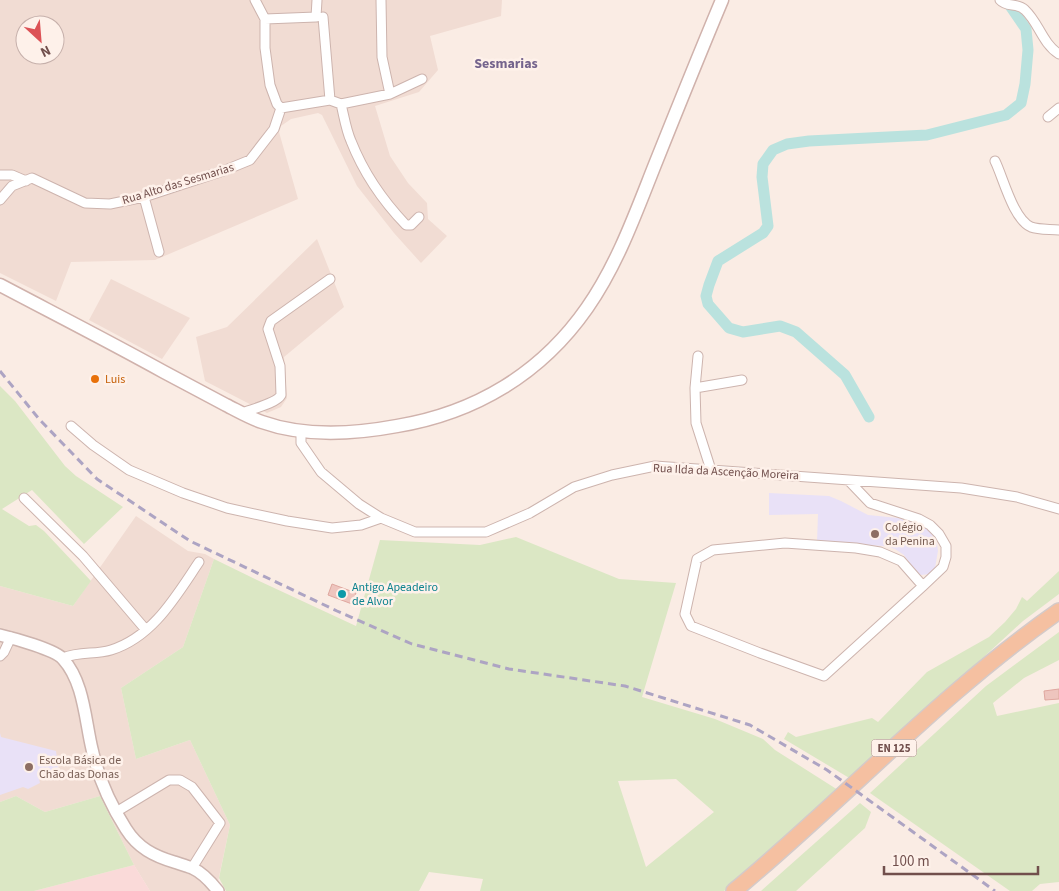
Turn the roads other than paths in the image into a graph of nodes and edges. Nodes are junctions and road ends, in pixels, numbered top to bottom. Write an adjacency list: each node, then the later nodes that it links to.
1 (255, 0): 7 (street)
2 (316, 0): 6 (street)
3 (381, 0): 10 (street)
4 (722, 0): 33 (main road)
5 (1006, 3): 8 (street)
6 (323, 17): 7 (street); 11 (street)
7 (265, 19): 13 (street)
8 (1059, 54)
9 (422, 79): 10 (street)
10 (390, 94): 12 (street)
11 (330, 100): 12 (street); 13 (street)
12 (342, 104): 23 (street)
13 (281, 108): 21 (street, Rua Alto das Sesmarias)
14 (1059, 108): 15 (street)
15 (1048, 117)
16 (995, 160): 24 (street)
17 (0, 175): 18 (street, Rua Alto das Sesmarias)
18 (26, 181): 21 (street, Rua Alto das Sesmarias); 22 (street)
19 (0, 189): 20 (street)
20 (0, 196)
21 (144, 197): 25 (street)
22 (0, 200)
23 (419, 217)
24 (1059, 230)
25 (159, 252)
26 (330, 278): 31 (street)
27 (0, 285): 31 (main road)
28 (698, 356): 30 (street)
29 (742, 380): 30 (street)
30 (695, 388): 34 (street)
31 (242, 414): 33 (main road)
32 (71, 426): 38 (street)
33 (301, 430): 38 (street, Rua Ilda da Ascenção Moreira)
34 (711, 470): 35 (street, Rua Ilda da Ascenção Moreira); 38 (street, Rua Ilda da Ascenção Moreira)
35 (848, 480): 37 (street, Rua Ilda da Ascenção Moreira); 40 (street)
36 (24, 498): 44 (street)
37 (1059, 510)
38 (381, 518)
39 (199, 562): 44 (street)
40 (923, 586): 40 (street)
41 (1059, 601): 48 (main road)
42 (1059, 611): 48 (main road, EN 125)
43 (1059, 621): 53 (main road, EN 125)
44 (146, 630): 47 (street)
45 (6, 636): 46 (street); 47 (street)
46 (0, 656)
47 (63, 658): 49 (street)
48 (950, 696): 52 (main road, EN 125)
49 (116, 812): 50 (street); 50 (street)
50 (192, 868): 51 (street)
51 (218, 891)
52 (734, 891)
53 (747, 891)

